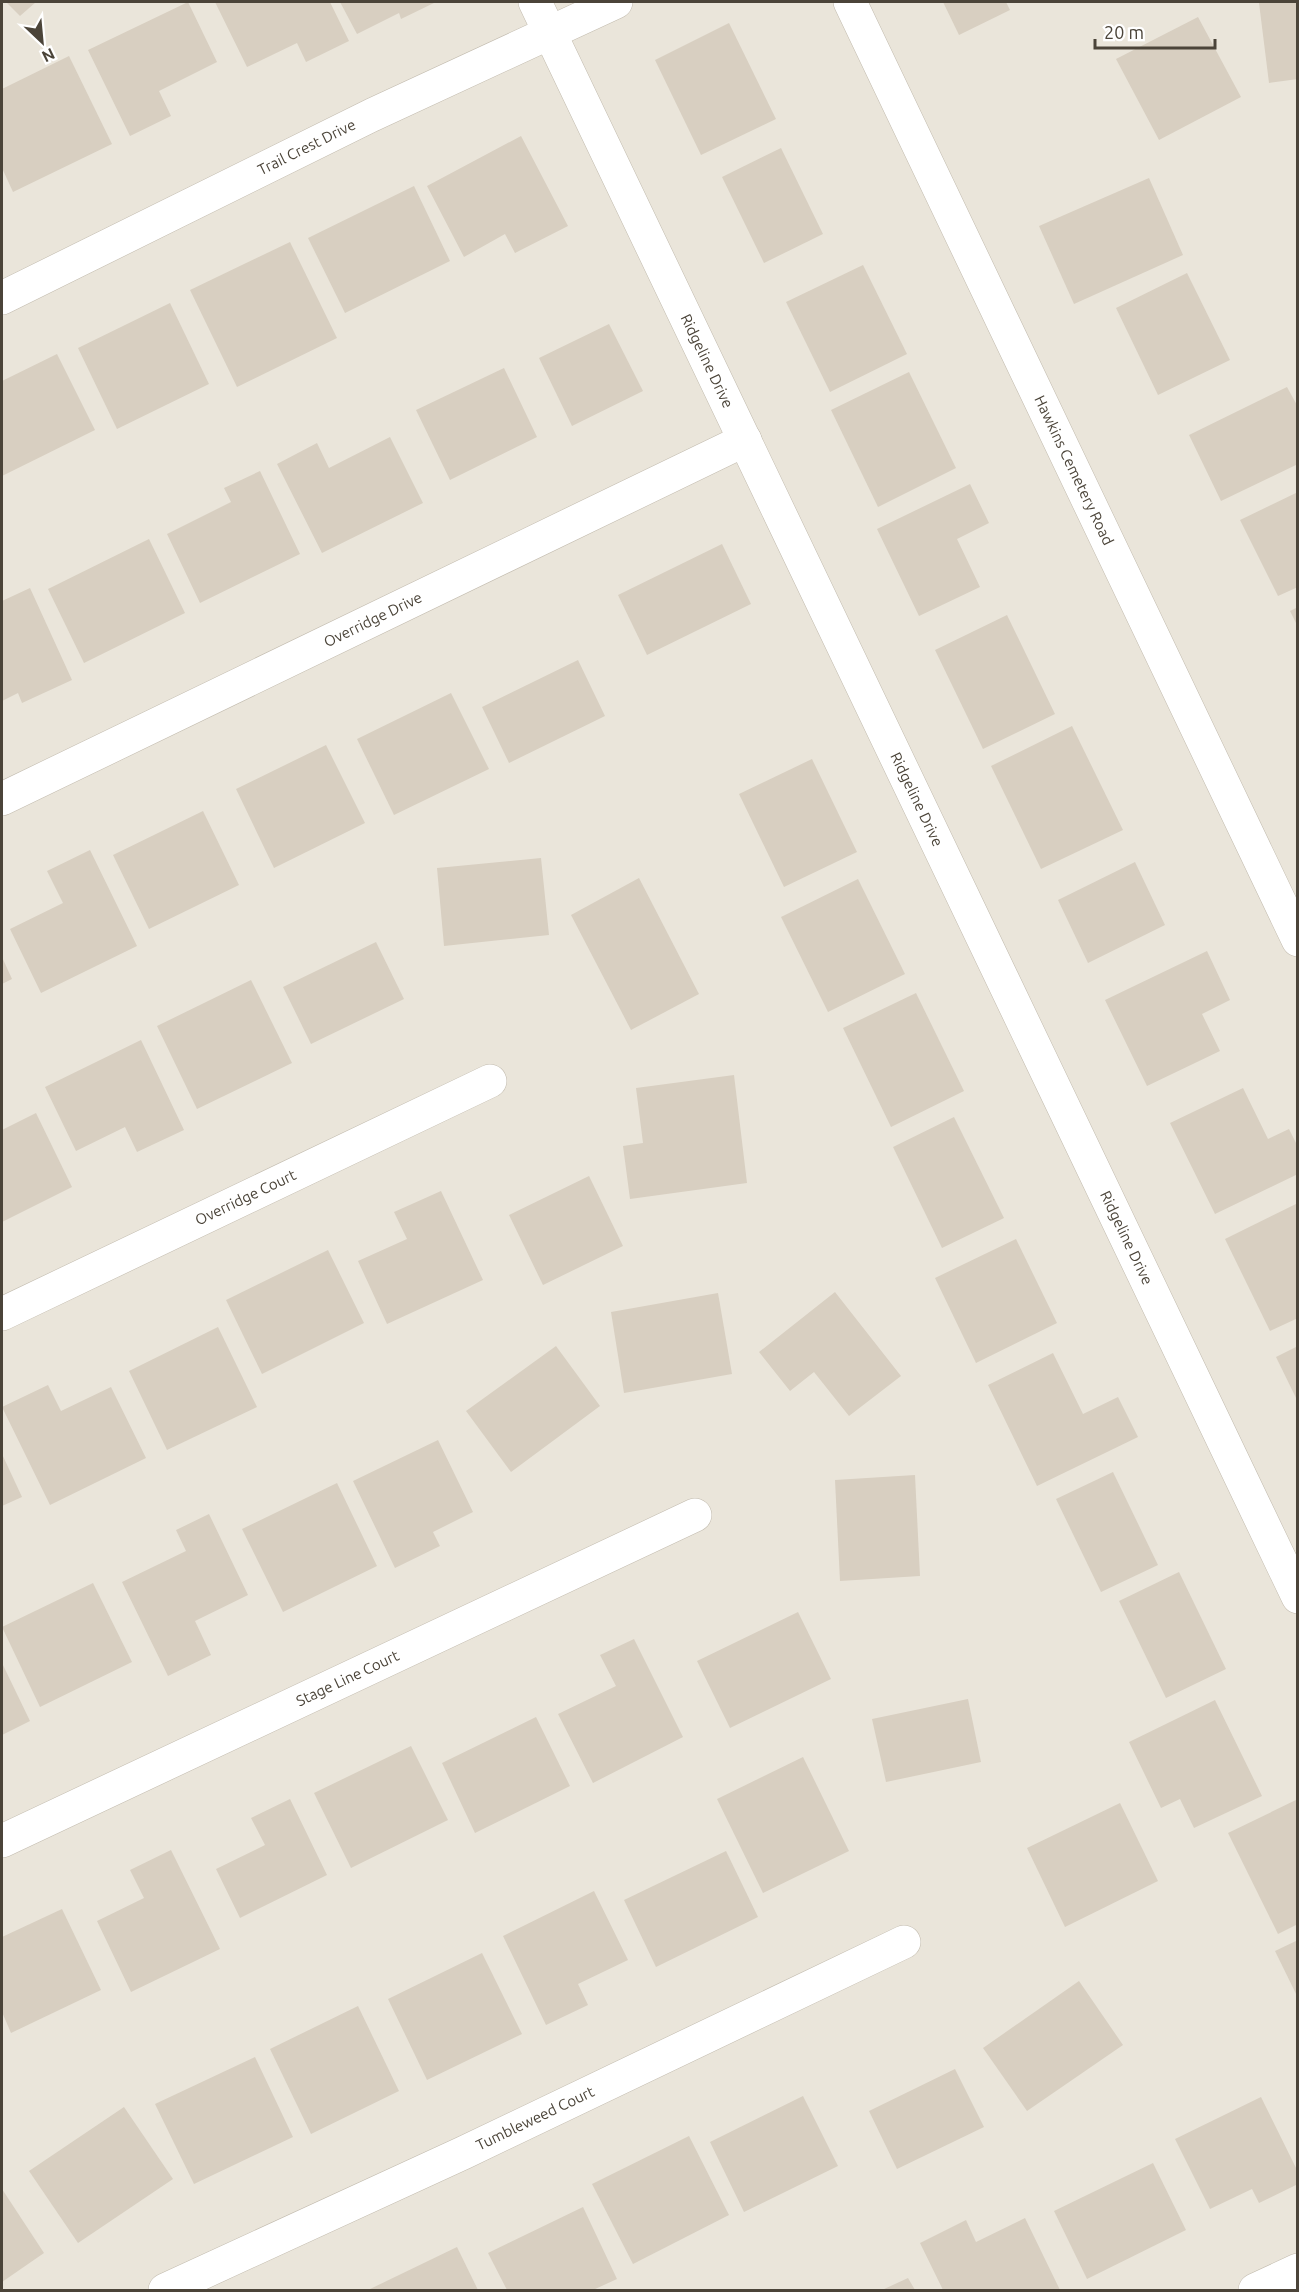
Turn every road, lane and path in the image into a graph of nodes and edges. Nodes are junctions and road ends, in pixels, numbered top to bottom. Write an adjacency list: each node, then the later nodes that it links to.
1 (535, 2): 4 (street, Ridgeline Drive)
2 (616, 2): 4 (street, Trail Crest Drive)
3 (850, 2): 8 (street, Hawkins Cemetery Road)
4 (550, 33): 5 (street, Trail Crest Drive); 6 (street, Ridgeline Drive)
5 (2, 298)
6 (745, 440): 7 (street, Overridge Drive); 12 (street, Ridgeline Drive)
7 (2, 799)
8 (1298, 940)
9 (490, 1081): 10 (street, Overridge Court)
10 (2, 1314)
11 (695, 1515): 13 (street, Stage Line Court)
12 (1298, 1597)
13 (2, 1841)
14 (904, 1942): 16 (street, Tumbleweed Court)
15 (1298, 2270): 17 (street)
16 (165, 2290)
17 (1255, 2290)

